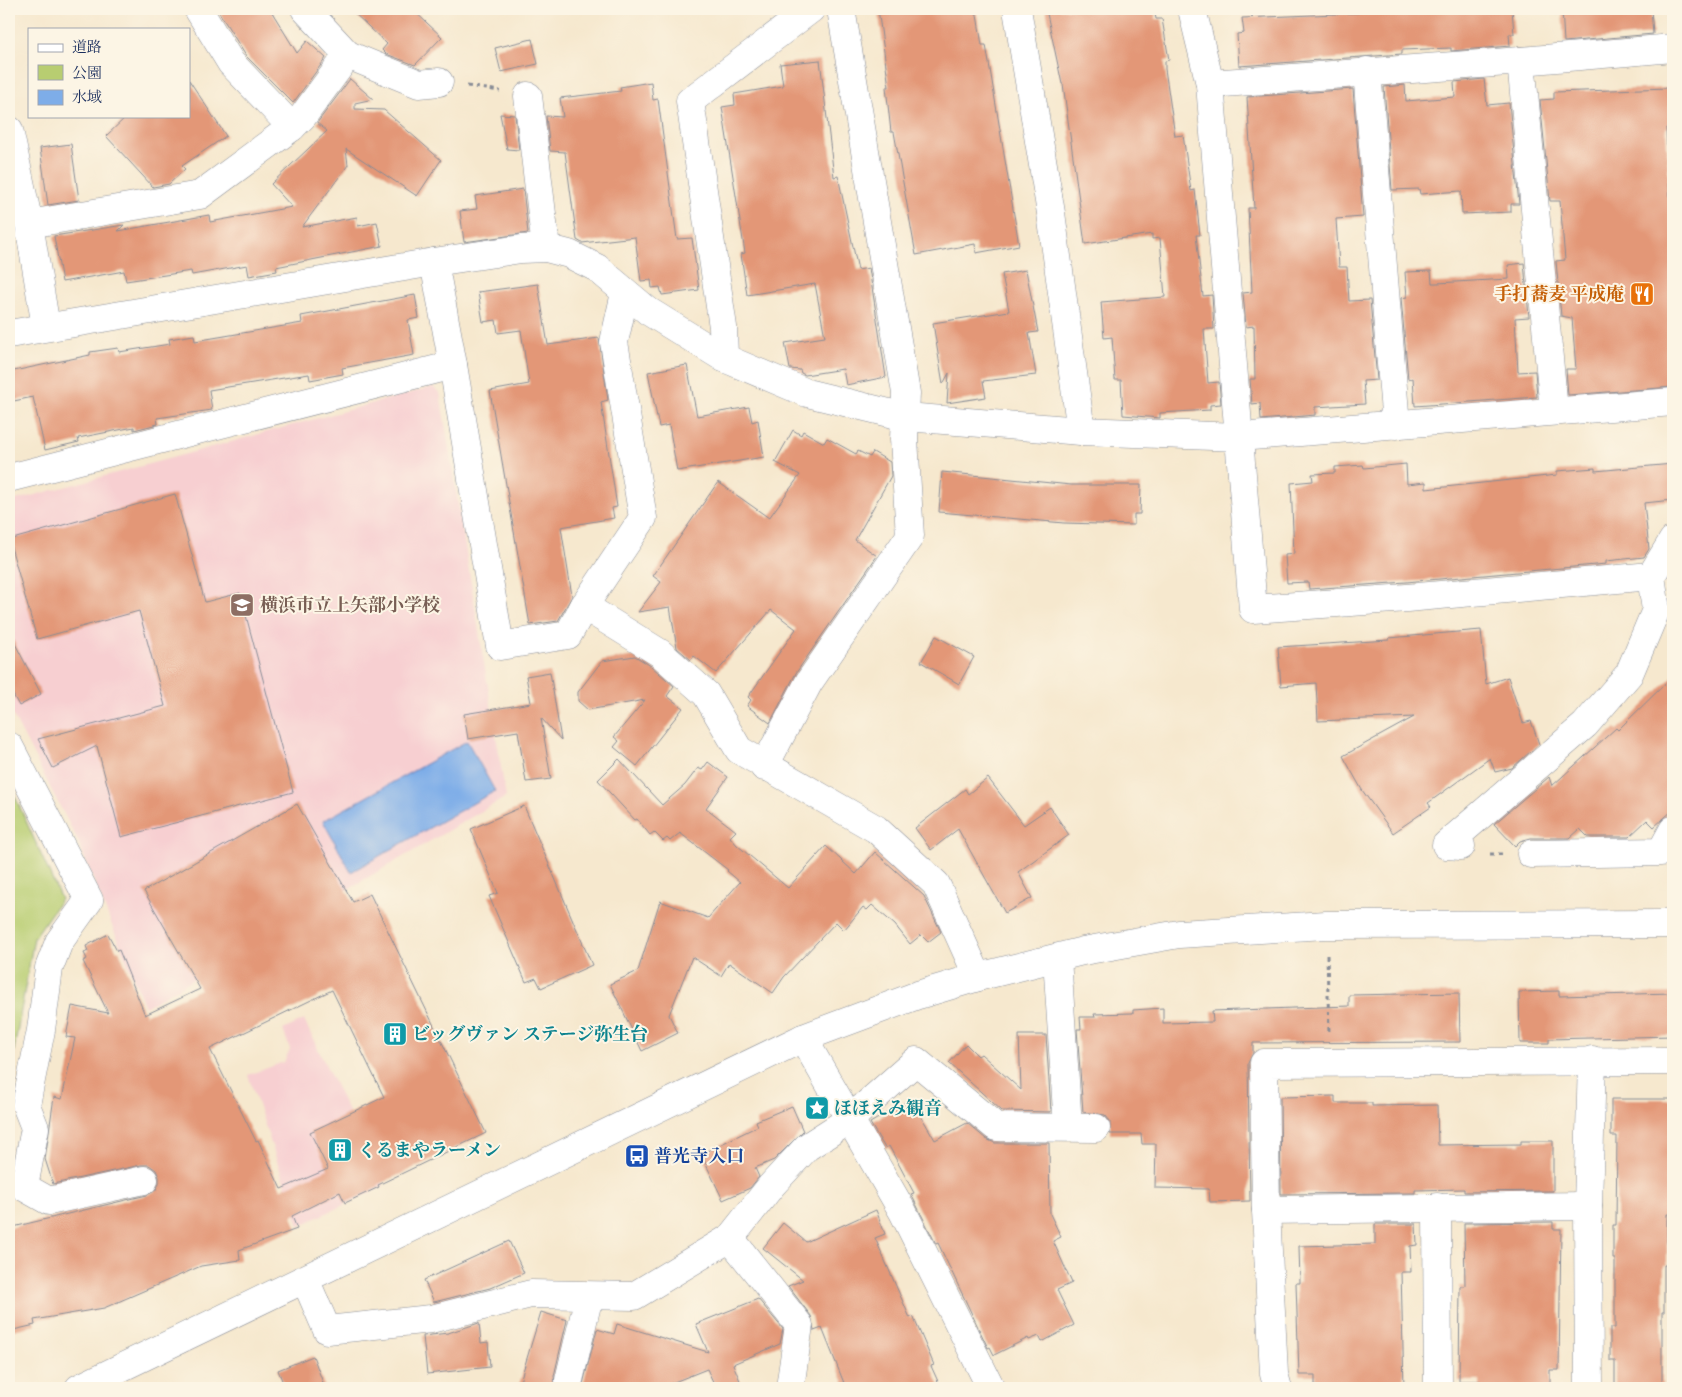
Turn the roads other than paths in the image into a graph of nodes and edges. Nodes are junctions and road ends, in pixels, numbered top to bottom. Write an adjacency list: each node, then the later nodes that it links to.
1 (198, 9): 14 (street)
2 (305, 9): 8 (street)
3 (811, 9): 22 (street)
4 (842, 9): 26 (street)
5 (1018, 9): 28 (street)
6 (1192, 9): 12 (street)
7 (1673, 48): 9 (street)
8 (348, 55): 11 (street); 14 (street)
9 (1521, 61): 10 (street); 25 (street)
10 (1367, 71): 12 (street); 27 (street)
11 (439, 82)
12 (1210, 84): 29 (street)
13 (528, 96): 17 (street)
14 (292, 127): 16 (street)
15 (9, 130): 16 (street)
16 (30, 224): 20 (street)
17 (546, 248): 18 (street); 19 (street)
18 (434, 262): 20 (street); 23 (street)
19 (625, 293): 22 (street); 33 (street)
20 (46, 327): 21 (street)
21 (9, 334)
22 (724, 358): 26 (street)
23 (453, 365): 30 (street); 33 (street)
24 (1673, 402): 25 (street)
25 (1554, 411): 27 (street)
26 (906, 417): 28 (street); 35 (street)
27 (1396, 425): 29 (street)
28 (1081, 431): 29 (street)
29 (1240, 437): 32 (street)
30 (9, 478)
31 (1673, 540): 32 (street)
32 (1651, 576): 37 (street)
33 (584, 606): 35 (street)
34 (9, 746): 45 (street)
35 (764, 767): 41 (street)
36 (1673, 830): 38 (street)
37 (1461, 846)
38 (1531, 854)
39 (1673, 924): 40 (street)
40 (1057, 958): 41 (street); 47 (street)
41 (978, 977): 42 (street)
42 (803, 1038): 46 (street); 54 (street)
43 (1592, 1060): 44 (street); 50 (street); 52 (street)
44 (1673, 1061)
45 (18, 1105): 49 (street)
46 (849, 1120): 47 (street); 53 (street); 59 (street)
47 (1068, 1127): 48 (street)
48 (1096, 1128)
49 (144, 1180)
50 (1588, 1206): 51 (street); 62 (street)
51 (1438, 1207): 52 (street); 61 (street)
52 (1266, 1210): 60 (street)
53 (730, 1238): 55 (street); 58 (street)
54 (305, 1279): 55 (street); 57 (street)
55 (589, 1296): 56 (street)
56 (569, 1380)
57 (81, 1388)
58 (790, 1388)
59 (991, 1388)
60 (1278, 1388)
61 (1438, 1388)
62 (1589, 1388)

